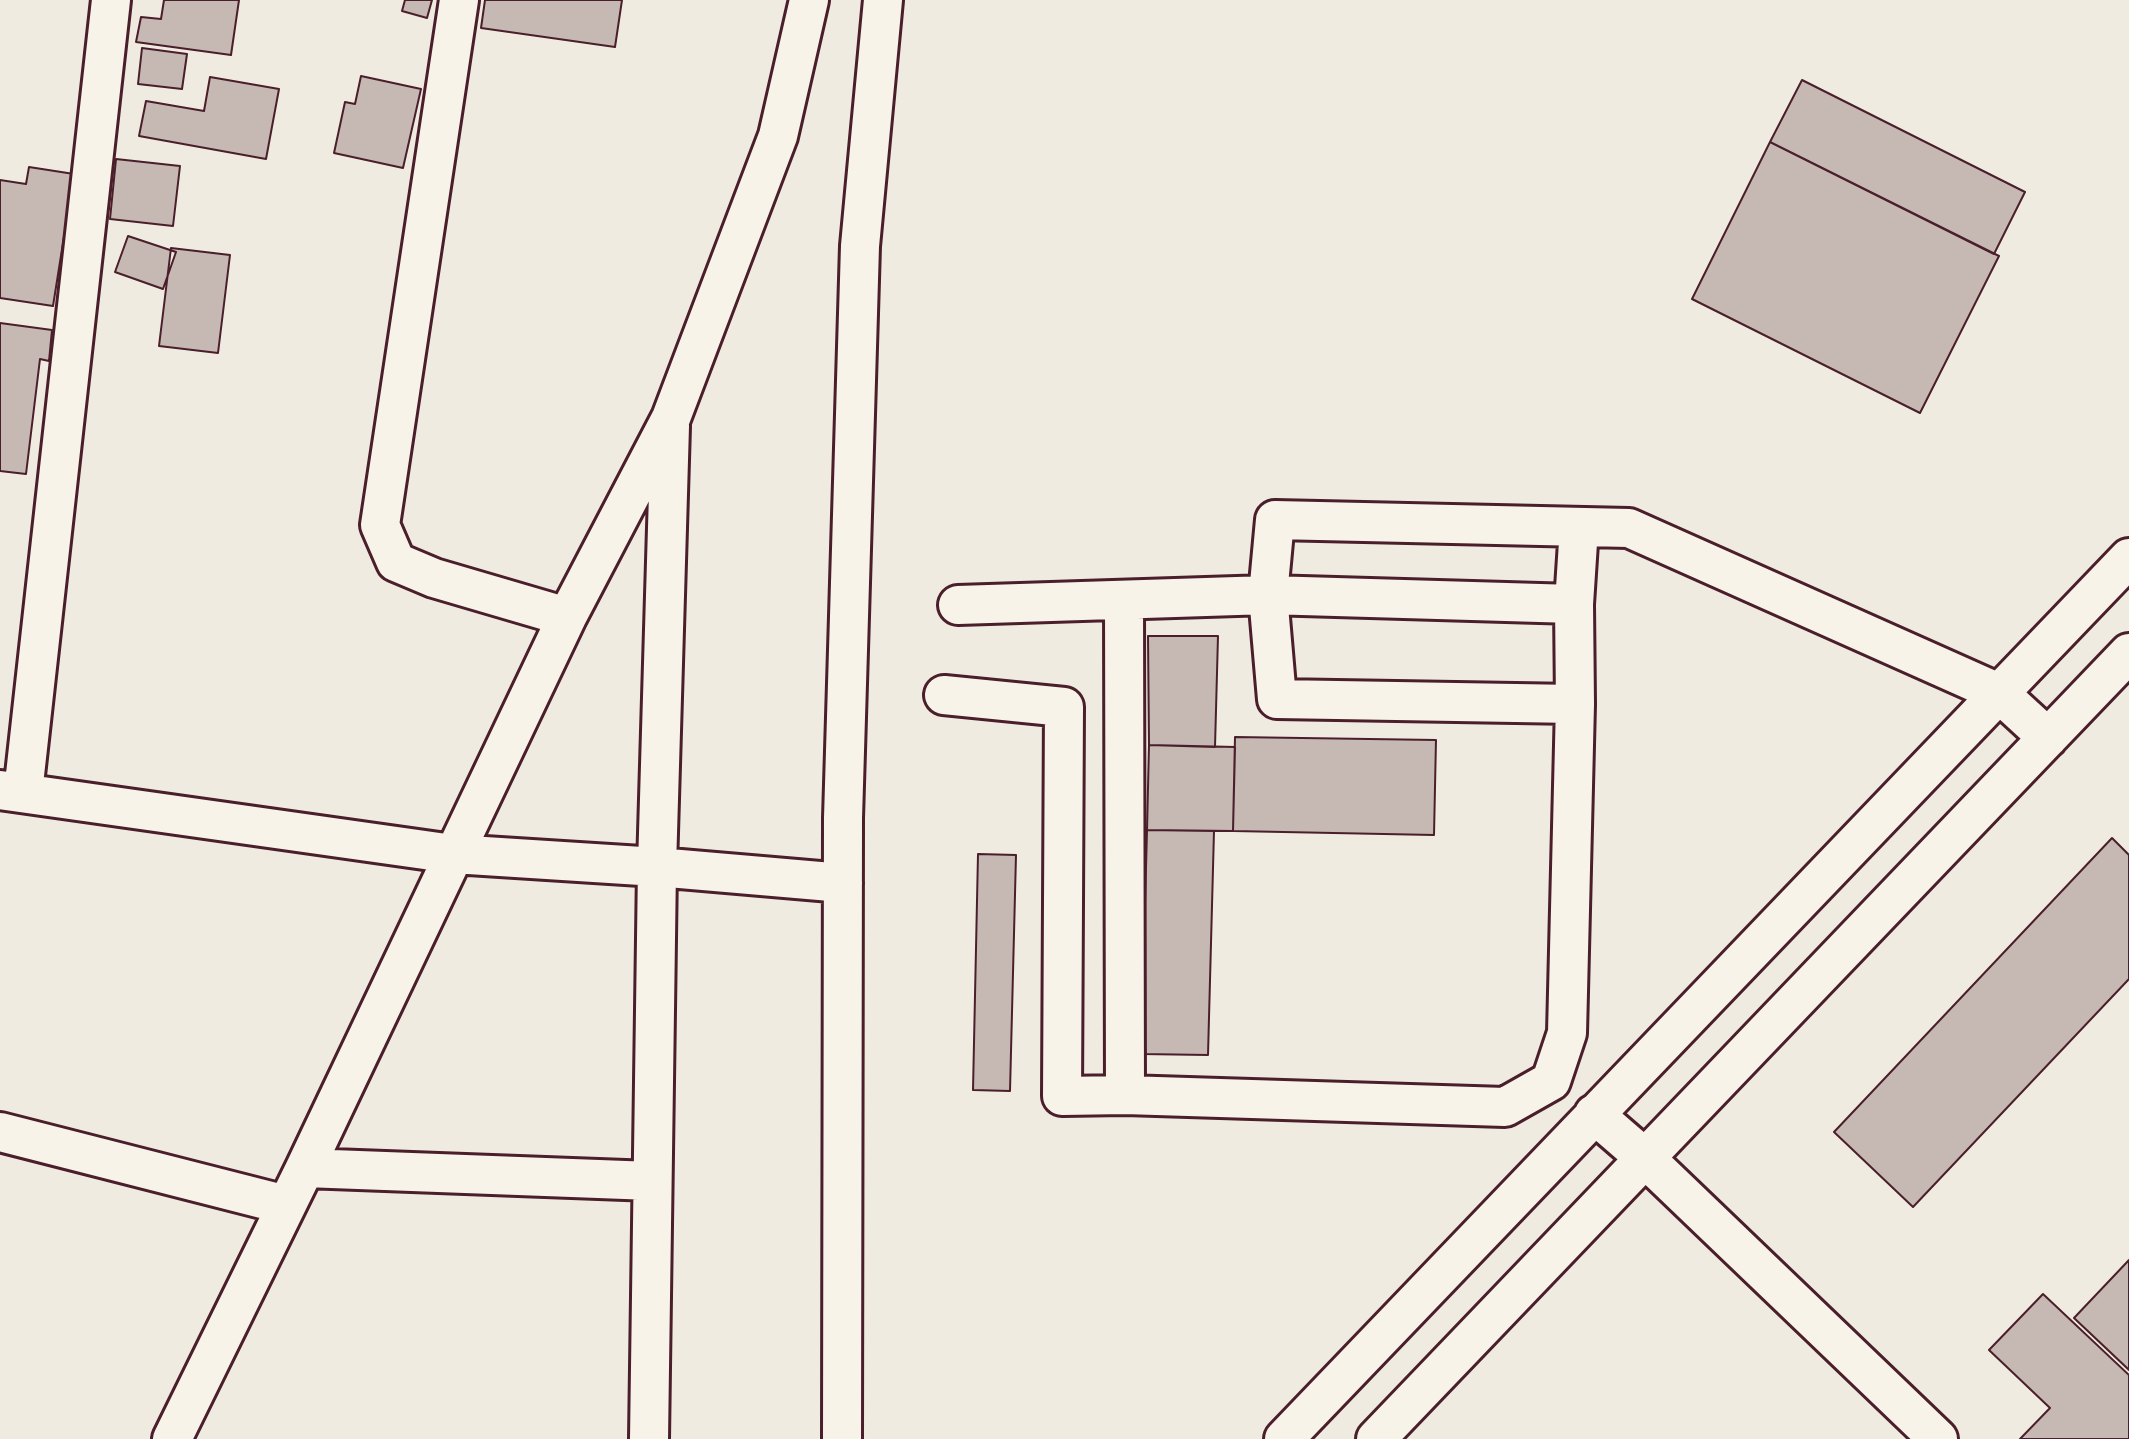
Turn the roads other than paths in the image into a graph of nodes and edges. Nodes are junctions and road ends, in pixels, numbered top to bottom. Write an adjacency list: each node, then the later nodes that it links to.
1 (111, 0): 18 (street)
2 (459, 0): 12 (street)
3 (808, 0): 5 (street)
4 (883, 0): 21 (street)
5 (671, 418): 12 (street); 20 (street)
6 (1580, 527): 8 (street); 10 (street); 14 (street)
7 (2129, 558): 14 (street)
8 (1268, 595): 9 (street); 10 (street); 16 (street)
9 (1124, 600): 11 (street); 22 (street)
10 (1574, 604): 16 (street)
11 (958, 605)
12 (566, 617): 19 (street)
13 (2129, 653): 17 (street)
14 (2000, 693): 17 (street); 23 (street)
15 (944, 695): 22 (street)
16 (1576, 704): 22 (street)
17 (2048, 738): 25 (street)
18 (11, 792): 19 (street)
19 (453, 854): 20 (street); 26 (street)
20 (657, 867): 21 (street); 27 (street)
21 (843, 883): 31 (street)
22 (1125, 1095)
23 (1594, 1114): 25 (street); 32 (street)
24 (0, 1132): 28 (street)
25 (1646, 1159): 33 (street); 34 (street)
26 (305, 1168): 27 (street); 28 (street)
27 (652, 1181): 30 (street)
28 (286, 1205): 29 (street)
29 (172, 1439)
30 (649, 1439)
31 (842, 1439)
32 (1284, 1439)
33 (1376, 1439)
34 (1938, 1439)

